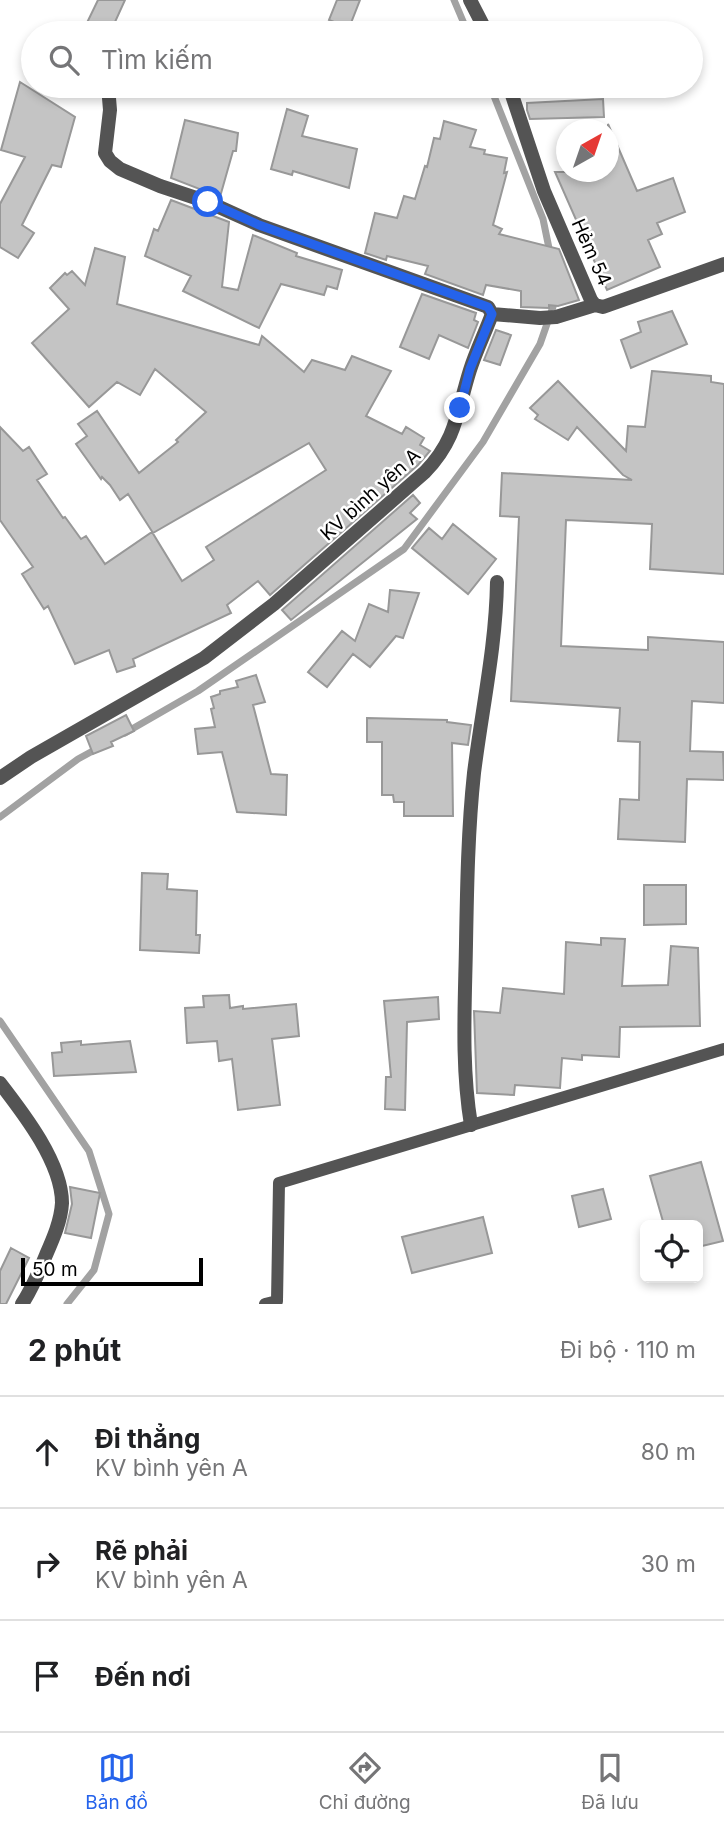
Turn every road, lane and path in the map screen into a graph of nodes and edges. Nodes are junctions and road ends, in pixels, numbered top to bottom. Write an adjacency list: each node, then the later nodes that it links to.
1 (470, 0): 2 (street)
2 (481, 21)
3 (109, 98): 7 (street)
4 (513, 98): 6 (street, Hẻm 54)
5 (724, 264): 6 (street, Hẻm 54)
6 (595, 305): 7 (street)
7 (492, 314): 9 (street, KV bình yên A)
8 (497, 582): 12 (street)
9 (0, 778)
10 (724, 1049): 12 (lane)
11 (0, 1083): 14 (street)
12 (471, 1125): 13 (lane)
13 (273, 1303)
14 (22, 1304)

